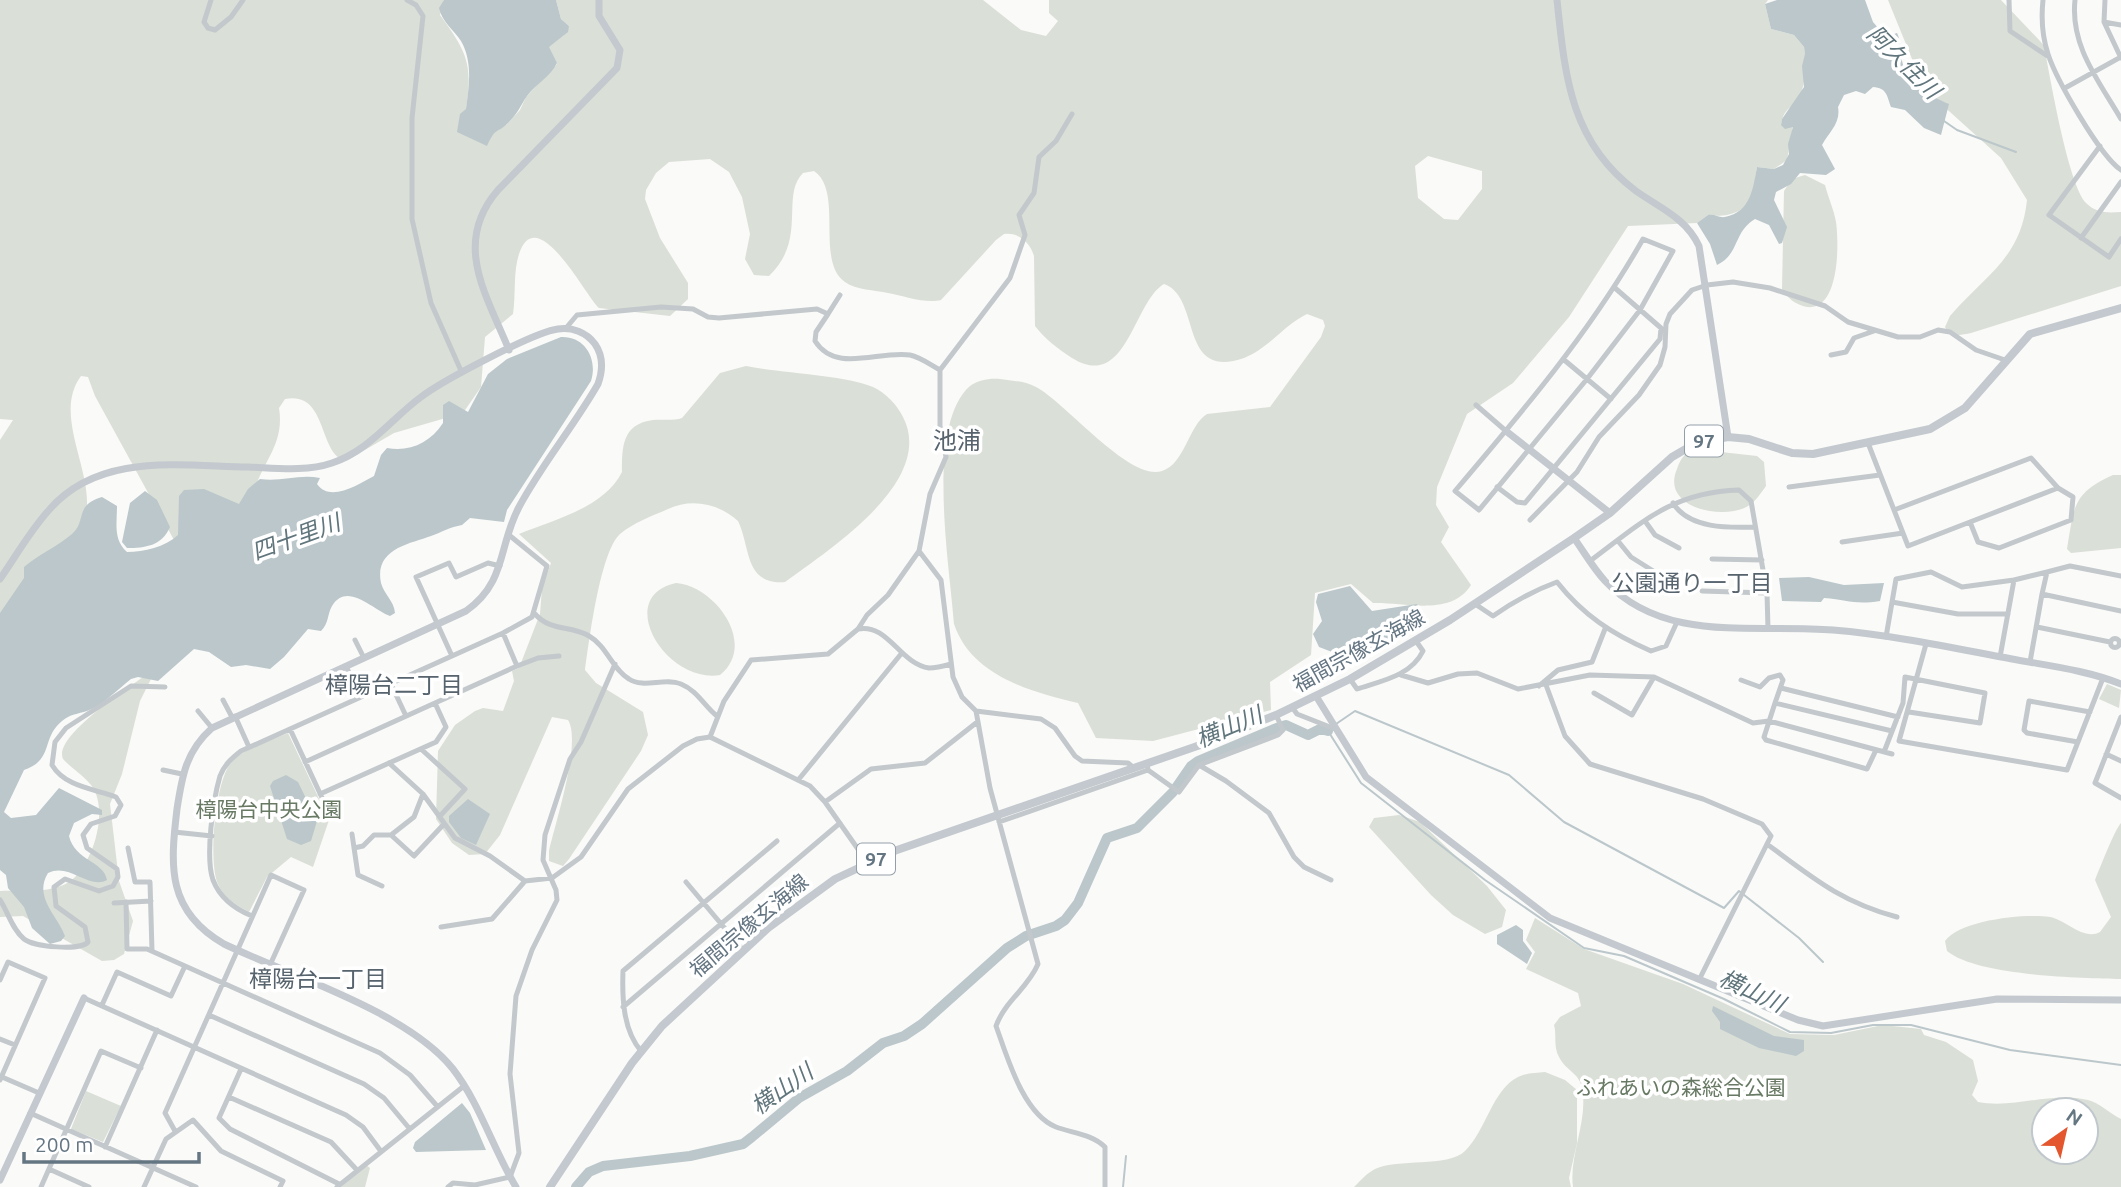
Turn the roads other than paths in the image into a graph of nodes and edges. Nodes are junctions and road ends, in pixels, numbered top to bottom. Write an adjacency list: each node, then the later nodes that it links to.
1 (211, 0): 2 (street)
2 (243, 0)
3 (407, 0): 36 (street)
4 (599, 0): 31 (street)
5 (1557, 0): 23 (street)
6 (2009, 0): 12 (street)
7 (2043, 0): 12 (street)
8 (2075, 0): 14 (street)
9 (2105, 0): 10 (street)
10 (2104, 22): 11 (street); 13 (street)
11 (2121, 25)
12 (2049, 57): 15 (street)
13 (2121, 57): 14 (street)
14 (2093, 72): 15 (street); 17 (street)
15 (2065, 88): 18 (street)
16 (1072, 114): 35 (street)
17 (2121, 119)
18 (2099, 146): 19 (street); 21 (street)
19 (2121, 170)
20 (2121, 182): 21 (street)
21 (2081, 238): 22 (street)
22 (2121, 239)
23 (1707, 285): 30 (street); 41 (street); 46 (street)
24 (1615, 288): 27 (street); 27 (street); 33 (street)
25 (840, 295): 28 (street)
26 (2121, 308): 34 (main road, 福間宗像玄海線 / 97)
27 (1640, 310): 37 (street); 38 (street)
28 (828, 314): 29 (street); 35 (street)
29 (566, 328): 31 (street); 58 (street)
30 (1874, 331): 32 (street); 34 (street)
31 (509, 350): 36 (street)
32 (1831, 355)
33 (1563, 359): 37 (street); 40 (street)
34 (2005, 360): 42 (main road, 福間宗像玄海線 / 97)
35 (940, 370): 63 (street)
36 (463, 373): 70 (street)
37 (1587, 379): 38 (street); 43 (street)
38 (1611, 399): 44 (street)
39 (1476, 405): 40 (street)
40 (1506, 431): 43 (street); 47 (street)
41 (1727, 433): 42 (main road, 福間宗像玄海線 / 97); 52 (main road, 福間宗像玄海線 / 97)
42 (1868, 443): 45 (street)
43 (1528, 449): 44 (street); 47 (street)
44 (1553, 469): 46 (street); 47 (street)
45 (1880, 475): 48 (street); 51 (street)
46 (1568, 482): 52 (street); 53 (street)
47 (1497, 487)
48 (1789, 488)
49 (2059, 488): 51 (street); 55 (street); 55 (street)
50 (1672, 503): 54 (street); 56 (street); 56 (street)
51 (1894, 510): 57 (street)
52 (1610, 513): 59 (main road, 福間宗像玄海線 / 97)
53 (1530, 520)
54 (1644, 521): 60 (street); 62 (street)
55 (1970, 522): 57 (street)
56 (1755, 527): 65 (street)
57 (1903, 533): 61 (street)
58 (509, 535): 67 (street); 79 (street)
59 (1574, 538): 66 (street); 77 (main road, 福間宗像玄海線 / 97)
60 (1618, 541): 66 (street); 71 (street)
61 (1842, 542)
62 (1679, 548)
63 (919, 551): 84 (street); 100 (street)
64 (1712, 559): 65 (street)
65 (1762, 560): 74 (street)
66 (1590, 561): 81 (street)
67 (500, 566): 82 (street); 82 (street)
68 (2047, 572): 69 (street); 72 (street); 75 (street)
69 (2121, 576)
70 (0, 579)
71 (1666, 579)
72 (2014, 580): 76 (street); 80 (street)
73 (1702, 591): 74 (street)
74 (1767, 593): 86 (street)
75 (2042, 594): 78 (street); 83 (street)
76 (1892, 602): 80 (street); 88 (street)
77 (1475, 604): 85 (street); 90 (main road, 福間宗像玄海線 / 97)
78 (2121, 611)
79 (535, 614): 87 (street); 99 (street)
80 (2008, 614): 96 (street)
81 (1677, 622): 85 (street); 86 (street)
82 (437, 625): 94 (street); 97 (street)
83 (2036, 627): 91 (street); 98 (street)
84 (858, 629): 93 (street); 127 (street)
85 (1605, 629): 111 (street)
86 (1768, 629): 88 (street)
87 (503, 633): 94 (street); 102 (street)
88 (1886, 637): 92 (street)
89 (355, 640): 97 (street)
90 (1416, 641): 103 (street); 106 (main road, 福間宗像玄海線 / 97)
91 (2110, 642)
92 (1926, 644): 96 (street); 108 (street)
93 (901, 654): 100 (street); 153 (street)
94 (452, 656): 109 (street)
95 (559, 656): 102 (street)
96 (2000, 657): 98 (street)
97 (364, 658): 101 (street)
98 (2030, 662): 105 (street)
99 (615, 664): 127 (street); 172 (street)
100 (951, 664): 121 (street)
101 (346, 666): 116 (street); 128 (street)
102 (517, 666): 118 (street)
103 (1401, 675): 106 (street); 111 (street)
104 (1654, 677): 111 (street); 114 (street); 130 (street)
105 (2103, 678): 110 (street); 124 (street)
106 (1350, 680): 115 (main road, 福間宗像玄海線 / 97)
107 (1741, 680): 113 (street)
108 (1919, 681): 123 (street); 123 (street); 129 (street)
109 (391, 684): 116 (street); 126 (street)
110 (2121, 684)
111 (1543, 685): 168 (street)
112 (165, 687): 177 (street)
113 (1780, 688): 119 (street); 129 (street)
114 (1594, 692)
115 (1316, 696): 120 (main road, 福間宗像玄海線 / 97); 135 (street)
116 (360, 697): 134 (street)
117 (223, 700): 128 (street)
118 (435, 703): 126 (street); 140 (street)
119 (1775, 703): 130 (street); 136 (street)
120 (1292, 707): 125 (main road, 福間宗像玄海線 / 97); 135 (street)
121 (976, 710): 132 (street); 150 (street)
122 (198, 711): 133 (street)
123 (1909, 712): 138 (street)
124 (2090, 712): 138 (street); 138 (street)
125 (1276, 715): 148 (street); 149 (main road, 福間宗像玄海線 / 97)
126 (406, 716): 146 (street)
127 (717, 716): 137 (street)
128 (233, 717): 133 (street); 139 (street)
129 (1898, 717): 136 (street)
130 (1769, 720): 141 (street); 141 (street)
131 (2120, 722): 144 (street)
132 (976, 723): 157 (street); 160 (street)
133 (212, 728): 152 (street)
134 (290, 729): 139 (street); 146 (street)
135 (1335, 729): 192 (street)
136 (1892, 731): 142 (street)
137 (710, 737): 153 (street); 172 (street)
138 (2078, 742)
139 (249, 747): 166 (street)
140 (421, 749): 147 (street); 158 (street)
141 (1876, 750): 142 (street)
142 (1884, 752): 143 (street)
143 (1892, 754)
144 (2106, 754): 145 (street); 156 (street)
145 (2121, 761)
146 (305, 762): 154 (street)
147 (389, 763): 154 (street); 155 (street)
148 (1199, 765): 149 (street); 173 (street)
149 (1148, 767): 150 (main road, 福間宗像玄海線 / 97); 160 (street)
150 (1134, 768): 160 (main road, 福間宗像玄海線 / 97)
151 (163, 770): 152 (street)
152 (182, 774): 163 (street)
153 (799, 779): 157 (street)
154 (320, 794): 159 (street)
155 (423, 794): 158 (street); 165 (street)
156 (2121, 798)
157 (825, 802): 161 (street)
158 (440, 816): 162 (street)
159 (331, 817)
160 (998, 818): 171 (main road, 福間宗像玄海線 / 97); 232 (street)
161 (841, 823): 171 (street); 184 (street)
162 (444, 824): 165 (street); 174 (street)
163 (174, 832): 166 (street); 188 (street)
164 (352, 834): 170 (street)
165 (391, 835): 170 (street)
166 (212, 836): 182 (street)
167 (777, 841): 181 (street)
168 (1768, 844): 183 (street); 192 (street)
169 (128, 848): 178 (street)
170 (354, 848): 176 (street)
171 (867, 862): 186 (main road, 福間宗像玄海線 / 97)
172 (552, 878): 174 (street); 220 (street)
173 (1331, 880)
174 (525, 881): 185 (street)
175 (686, 882): 181 (street)
176 (382, 886)
177 (0, 900)
178 (151, 901): 179 (street); 187 (street)
179 (125, 902): 180 (street); 187 (street)
180 (114, 903)
181 (704, 903): 184 (street); 197 (street)
182 (252, 916): 188 (street); 189 (street)
183 (1898, 917)
184 (722, 924): 186 (street); 197 (street)
185 (441, 927)
186 (743, 950): 203 (main road, 福間宗像玄海線 / 97)
187 (152, 951): 190 (street)
188 (237, 951): 189 (street); 193 (street)
189 (270, 965): 207 (street)
190 (185, 966): 193 (street); 196 (street)
191 (0, 980): 201 (street)
192 (1699, 980): 195 (street)
193 (223, 982): 198 (street); 210 (street)
194 (84, 998): 196 (street); 208 (street)
195 (2121, 1000)
196 (102, 1005): 199 (street)
197 (623, 1007): 203 (street)
198 (209, 1015): 202 (street); 212 (street)
199 (157, 1030): 202 (street); 204 (street)
200 (0, 1039): 201 (street)
201 (15, 1045): 206 (street)
202 (194, 1046): 205 (street); 214 (street)
203 (641, 1051): 231 (main road, 福間宗像玄海線 / 97)
204 (141, 1068): 213 (street); 215 (street)
205 (242, 1069): 209 (street); 216 (street)
206 (1, 1078): 208 (street)
207 (464, 1086): 210 (street); 220 (street)
208 (39, 1093): 211 (street)
209 (229, 1097): 219 (street); 222 (street)
210 (437, 1106): 212 (street)
211 (30, 1113): 213 (street); 221 (street)
212 (409, 1128): 216 (street)
213 (66, 1129): 215 (street); 218 (street)
214 (175, 1131): 217 (street); 227 (street)
215 (105, 1147): 217 (street)
216 (380, 1150): 219 (street)
217 (153, 1168): 225 (street); 226 (street)
218 (49, 1169): 223 (street); 224 (street)
219 (356, 1169): 222 (street)
220 (507, 1179): 228 (street); 229 (street); 230 (street)
221 (0, 1180)
222 (338, 1185)
223 (41, 1187)
224 (89, 1187)
225 (144, 1187)
226 (196, 1187)
227 (280, 1187)
228 (448, 1187)
229 (500, 1187)
230 (516, 1187)
231 (550, 1187)
232 (1105, 1187)

